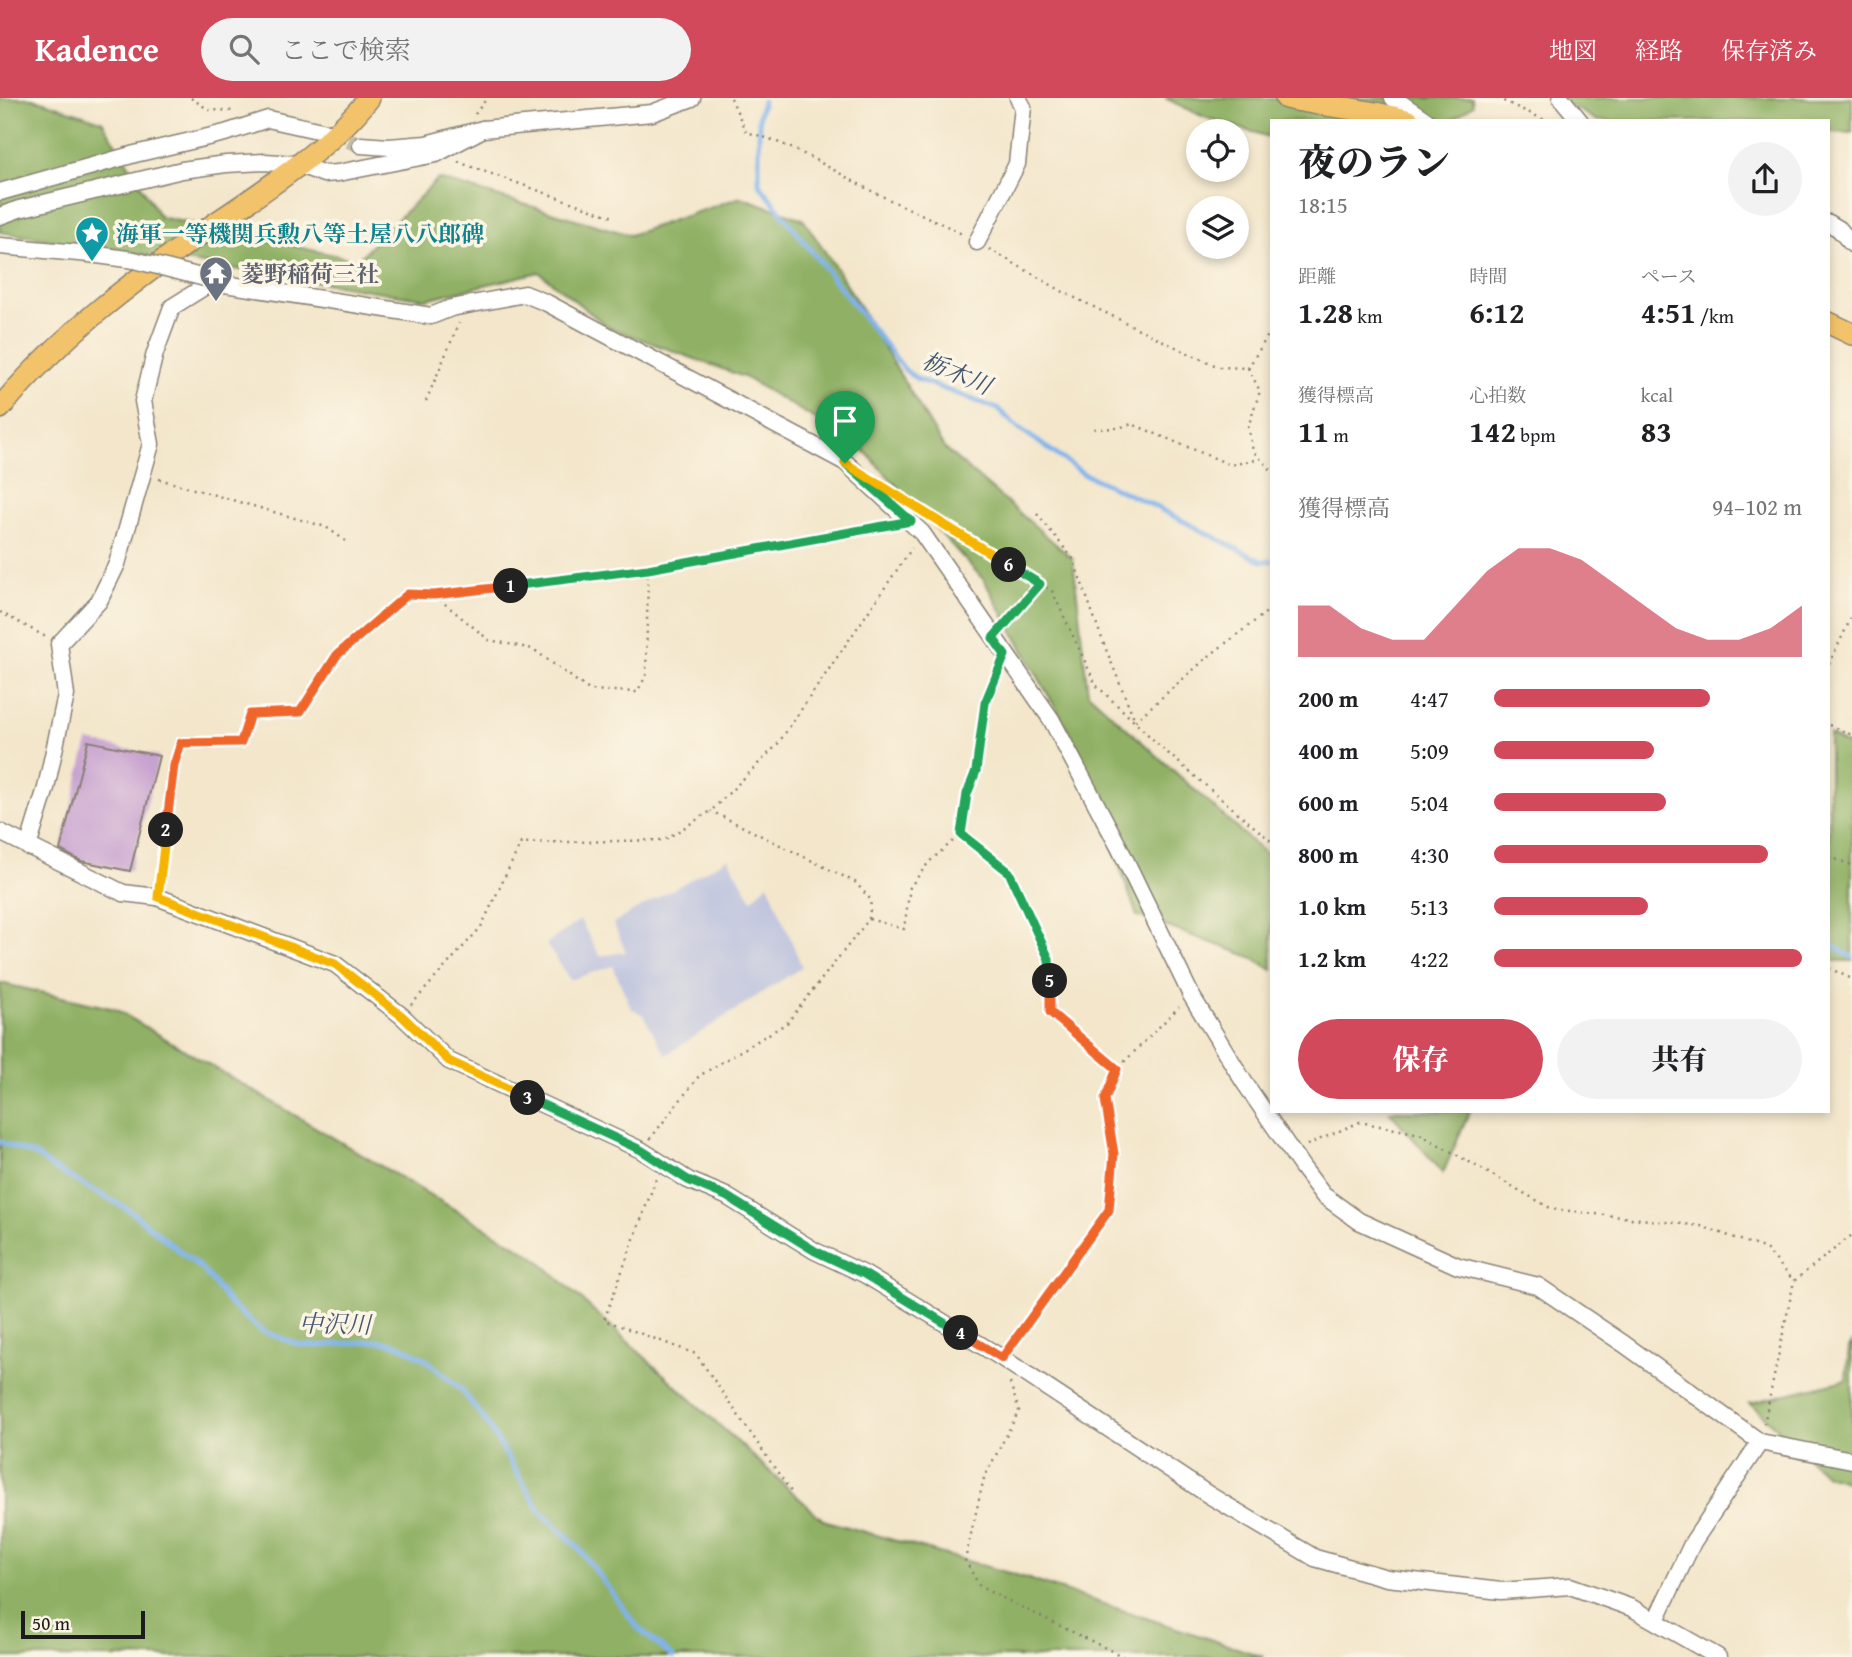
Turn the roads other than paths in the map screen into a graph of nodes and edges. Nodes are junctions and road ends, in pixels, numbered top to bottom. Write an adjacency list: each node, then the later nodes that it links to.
1 (369, 98): 13 (main road)
2 (692, 98): 10 (street)
3 (1018, 98): 17 (street)
4 (1286, 98): 7 (main road)
5 (1393, 98): 8 (street)
6 (1561, 98): 9 (street)
7 (1403, 119)
8 (1424, 119)
9 (1578, 119)
10 (483, 129): 12 (street); 13 (street)
11 (326, 132): 14 (street)
12 (361, 145)
13 (297, 164): 15 (street); 23 (main road)
14 (0, 192)
15 (0, 216)
16 (1830, 224): 18 (street)
17 (976, 242)
18 (1852, 244)
19 (0, 246): 20 (street, bridge)
20 (209, 280): 25 (street); 26 (street)
21 (1830, 323): 22 (main road)
22 (1852, 334)
23 (0, 408)
24 (0, 832): 25 (street)
25 (28, 847): 28 (street)
26 (1760, 1442): 27 (street); 28 (street)
27 (1852, 1460)
28 (1656, 1620): 29 (street)
29 (1718, 1657)

